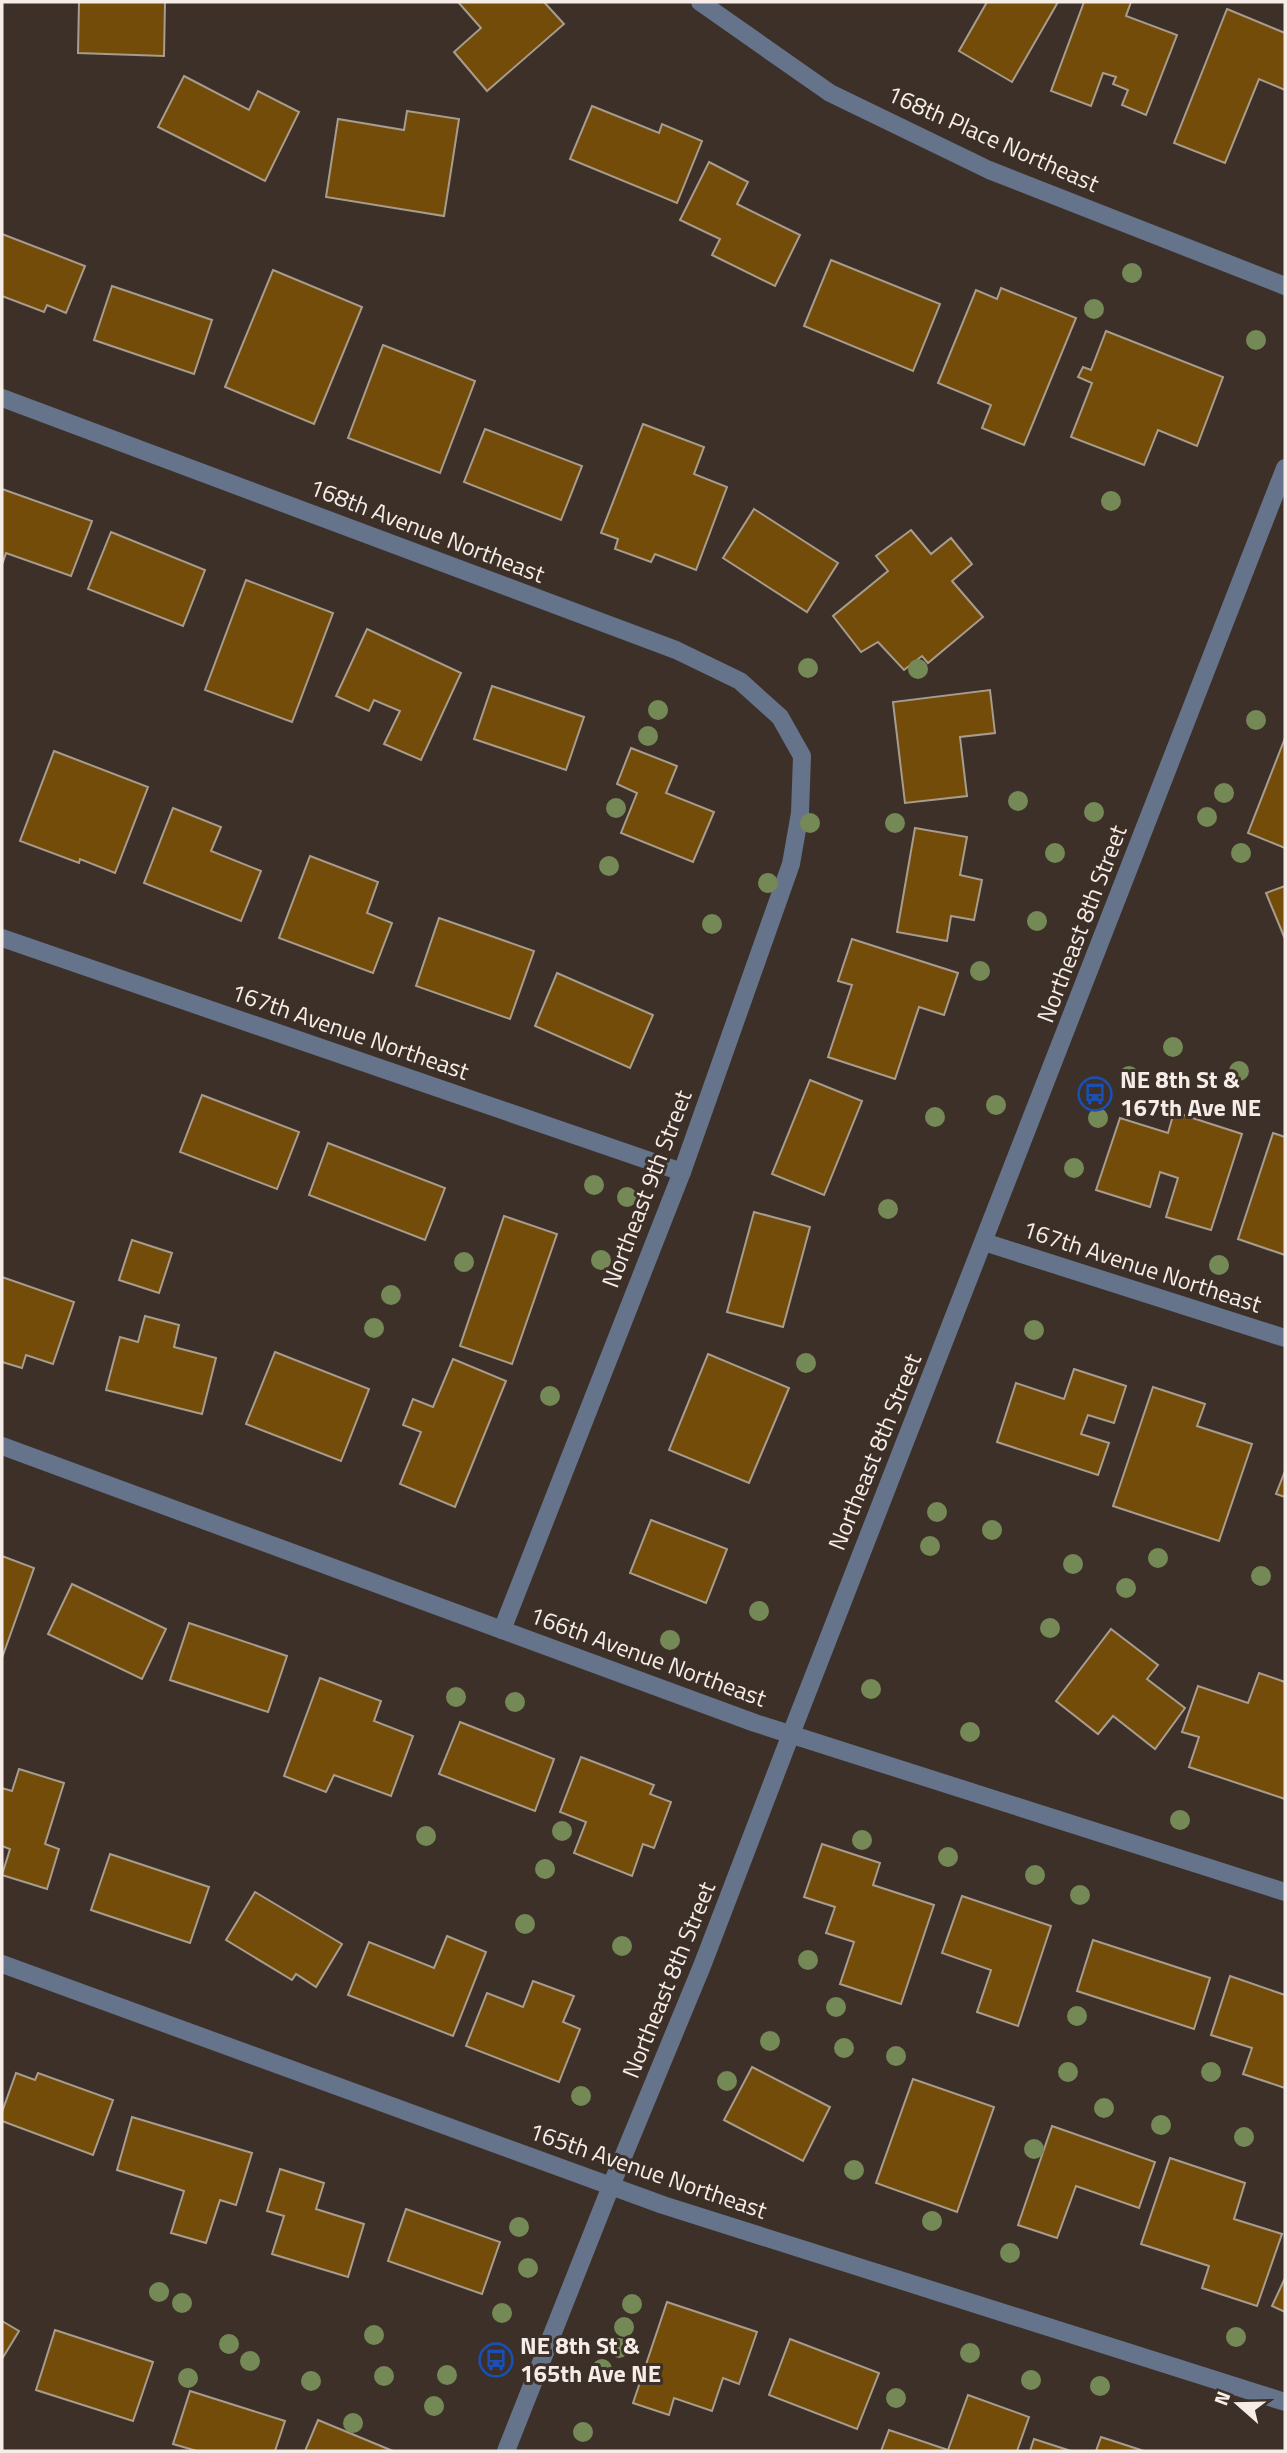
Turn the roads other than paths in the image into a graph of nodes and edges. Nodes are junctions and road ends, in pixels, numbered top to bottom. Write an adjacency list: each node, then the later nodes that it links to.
1 (700, 2): 2 (street, 168th Place Northeast)
2 (1285, 286)
3 (2, 398): 5 (street, 168th Avenue Northeast)
4 (1285, 468): 8 (street, Northeast 8th Street)
5 (802, 756): 7 (street, Northeast 9th Street)
6 (2, 938): 7 (street, 167th Avenue Northeast)
7 (682, 1172): 11 (street, Northeast 9th Street)
8 (984, 1242): 9 (street, 167th Avenue Northeast); 12 (street, Northeast 8th Street)
9 (1285, 1338)
10 (2, 1446): 11 (street, 166th Avenue Northeast)
11 (502, 1630): 12 (street, 166th Avenue Northeast)
12 (791, 1734): 13 (street, 166th Avenue Northeast); 15 (street, Northeast 8th Street)
13 (1285, 1892)
14 (2, 1964): 15 (street, 165th Avenue Northeast)
15 (611, 2186): 16 (street, 165th Avenue Northeast); 17 (street, Northeast 8th Street)
16 (1285, 2402)
17 (506, 2451)

